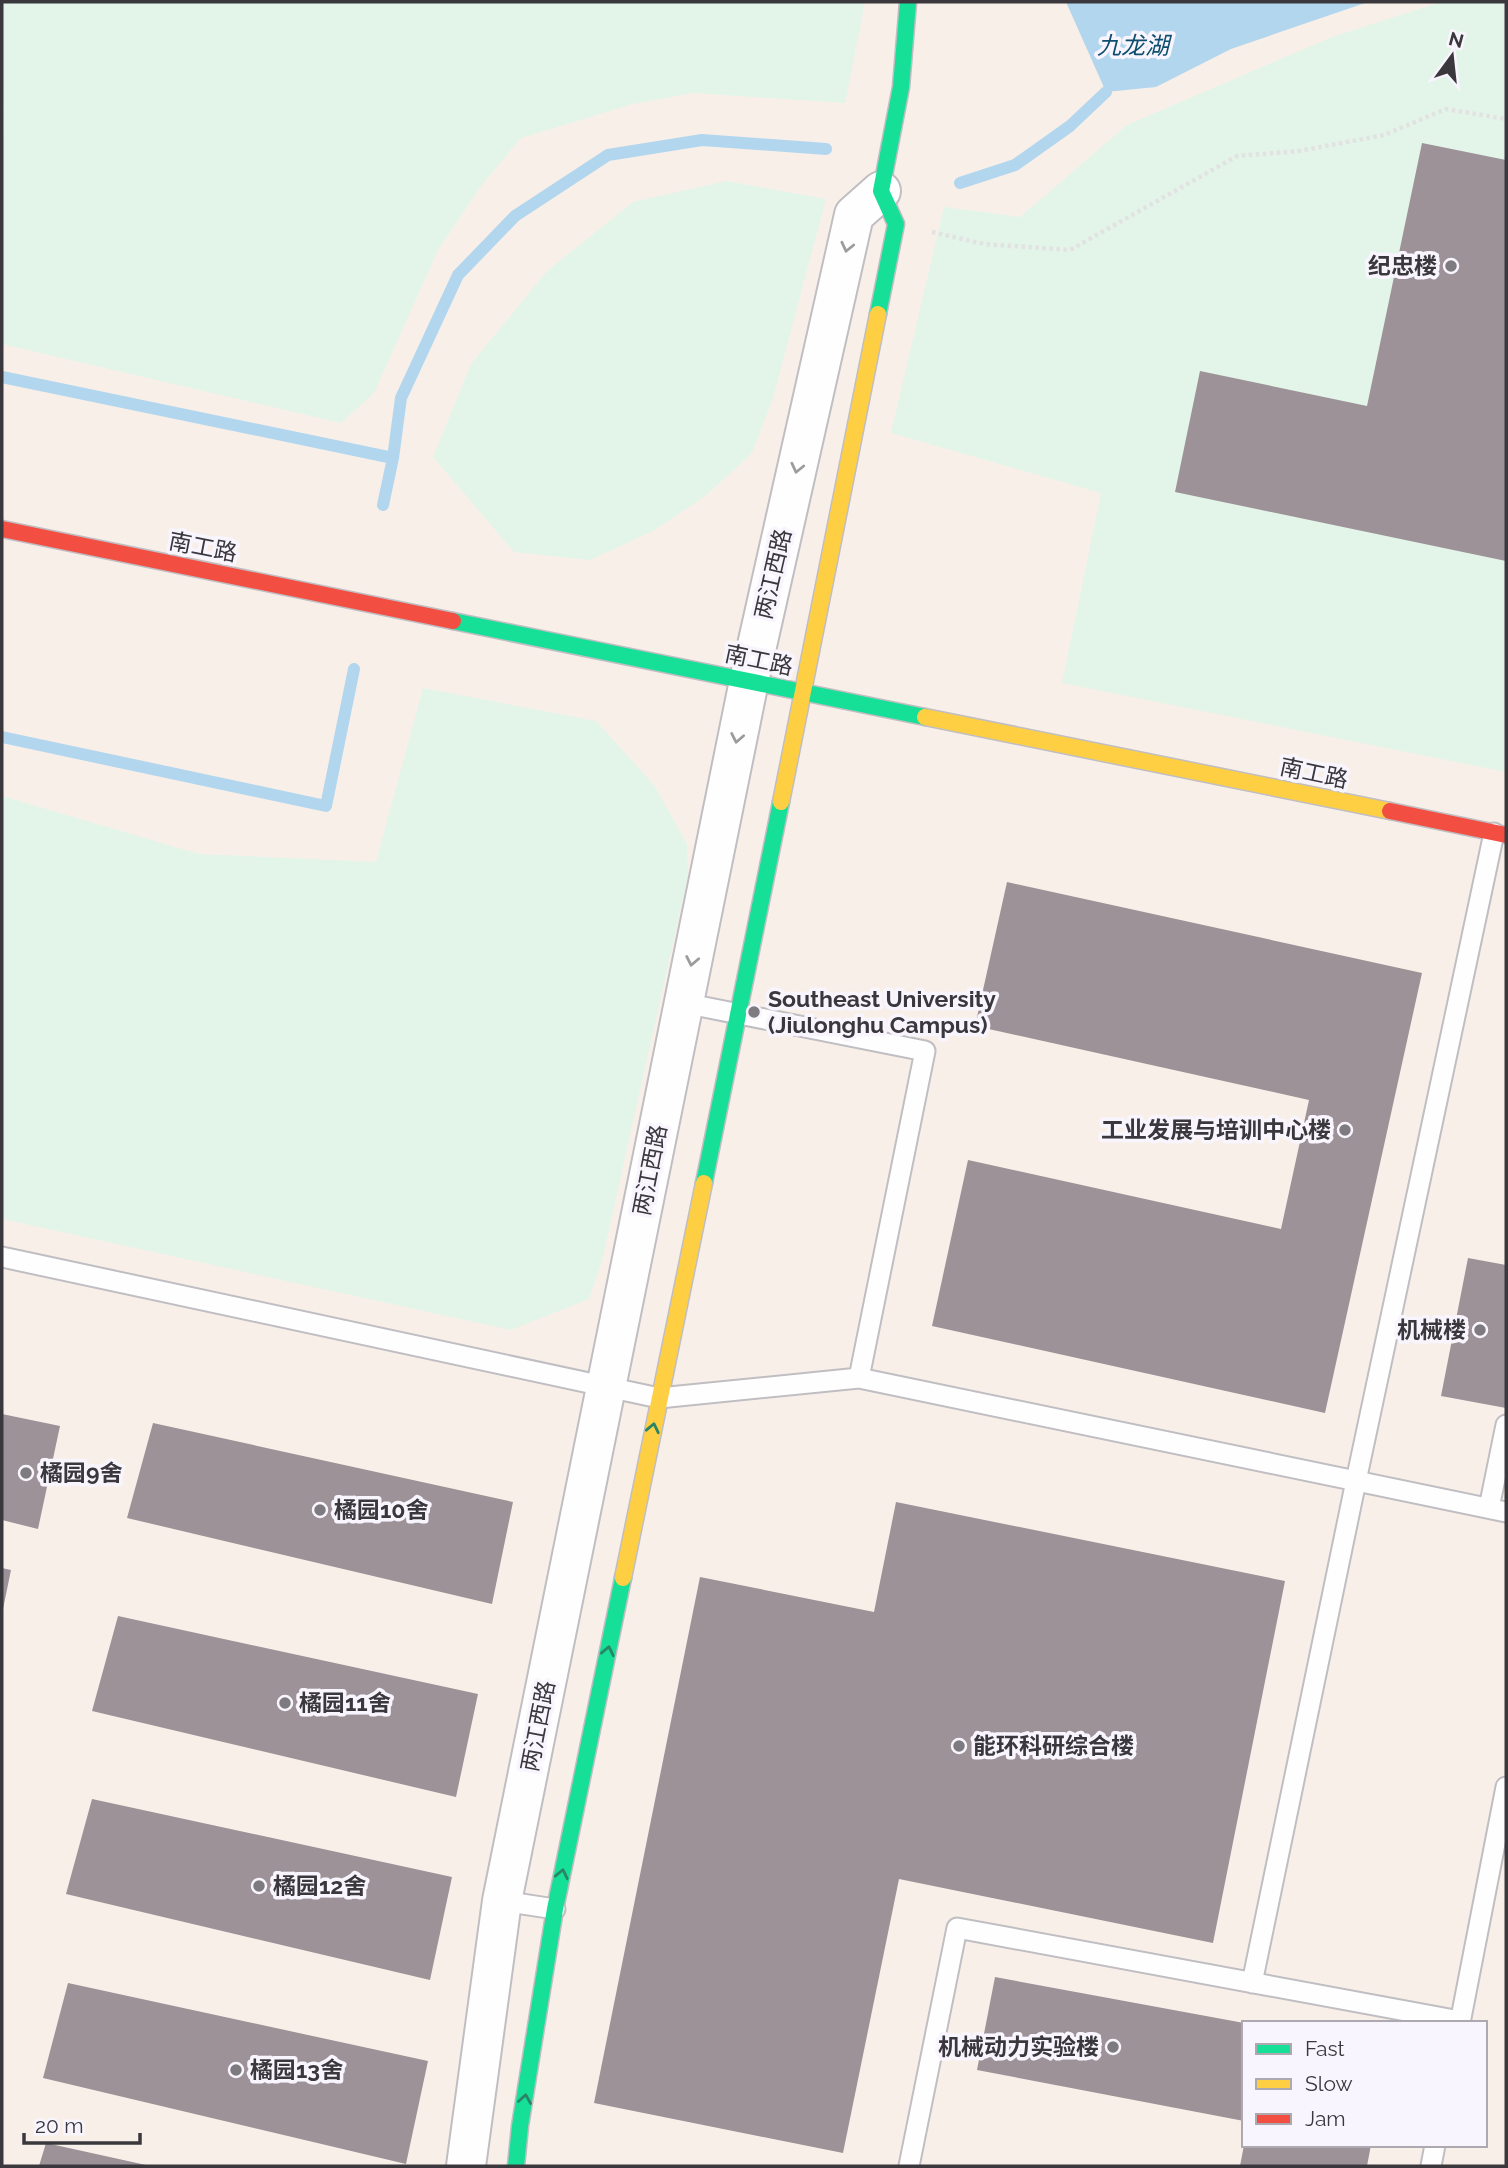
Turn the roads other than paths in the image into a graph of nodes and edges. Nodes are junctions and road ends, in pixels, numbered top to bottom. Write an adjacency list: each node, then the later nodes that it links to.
1 (908, 2): 3 (street)
2 (928, 2): 3 (street)
3 (901, 87): 4 (street)
4 (889, 207): 6 (street, 两江西路, one-way to 6); 7 (street)
5 (2, 529): 6 (street, 南工路)
6 (749, 681): 7 (street, 南工路); 9 (street, 两江西路, one-way to 9)
7 (804, 692): 8 (street, 南工路); 10 (street)
8 (1500, 834): 16 (lane)
9 (684, 1003): 10 (lane); 13 (street, 两江西路)
10 (738, 1014): 12 (lane); 14 (street)
11 (2, 1257): 13 (lane)
12 (859, 1378): 14 (lane); 16 (lane)
13 (606, 1387): 14 (lane); 19 (street, 两江西路)
14 (659, 1398): 20 (street, one-way to 14)
15 (1506, 1425): 17 (lane)
16 (1356, 1481): 17 (lane); 21 (lane)
17 (1498, 1510)
18 (1506, 1787): 23 (lane)
19 (502, 1901): 20 (lane); 25 (street, 两江西路)
20 (555, 1909): 26 (street, one-way to 20)
21 (1252, 1983): 22 (lane); 27 (lane)
22 (1455, 2021)
23 (1460, 2021)
24 (1435, 2147): 28 (lane)
25 (466, 2166)
26 (516, 2166)
27 (909, 2166)
28 (1431, 2166)

